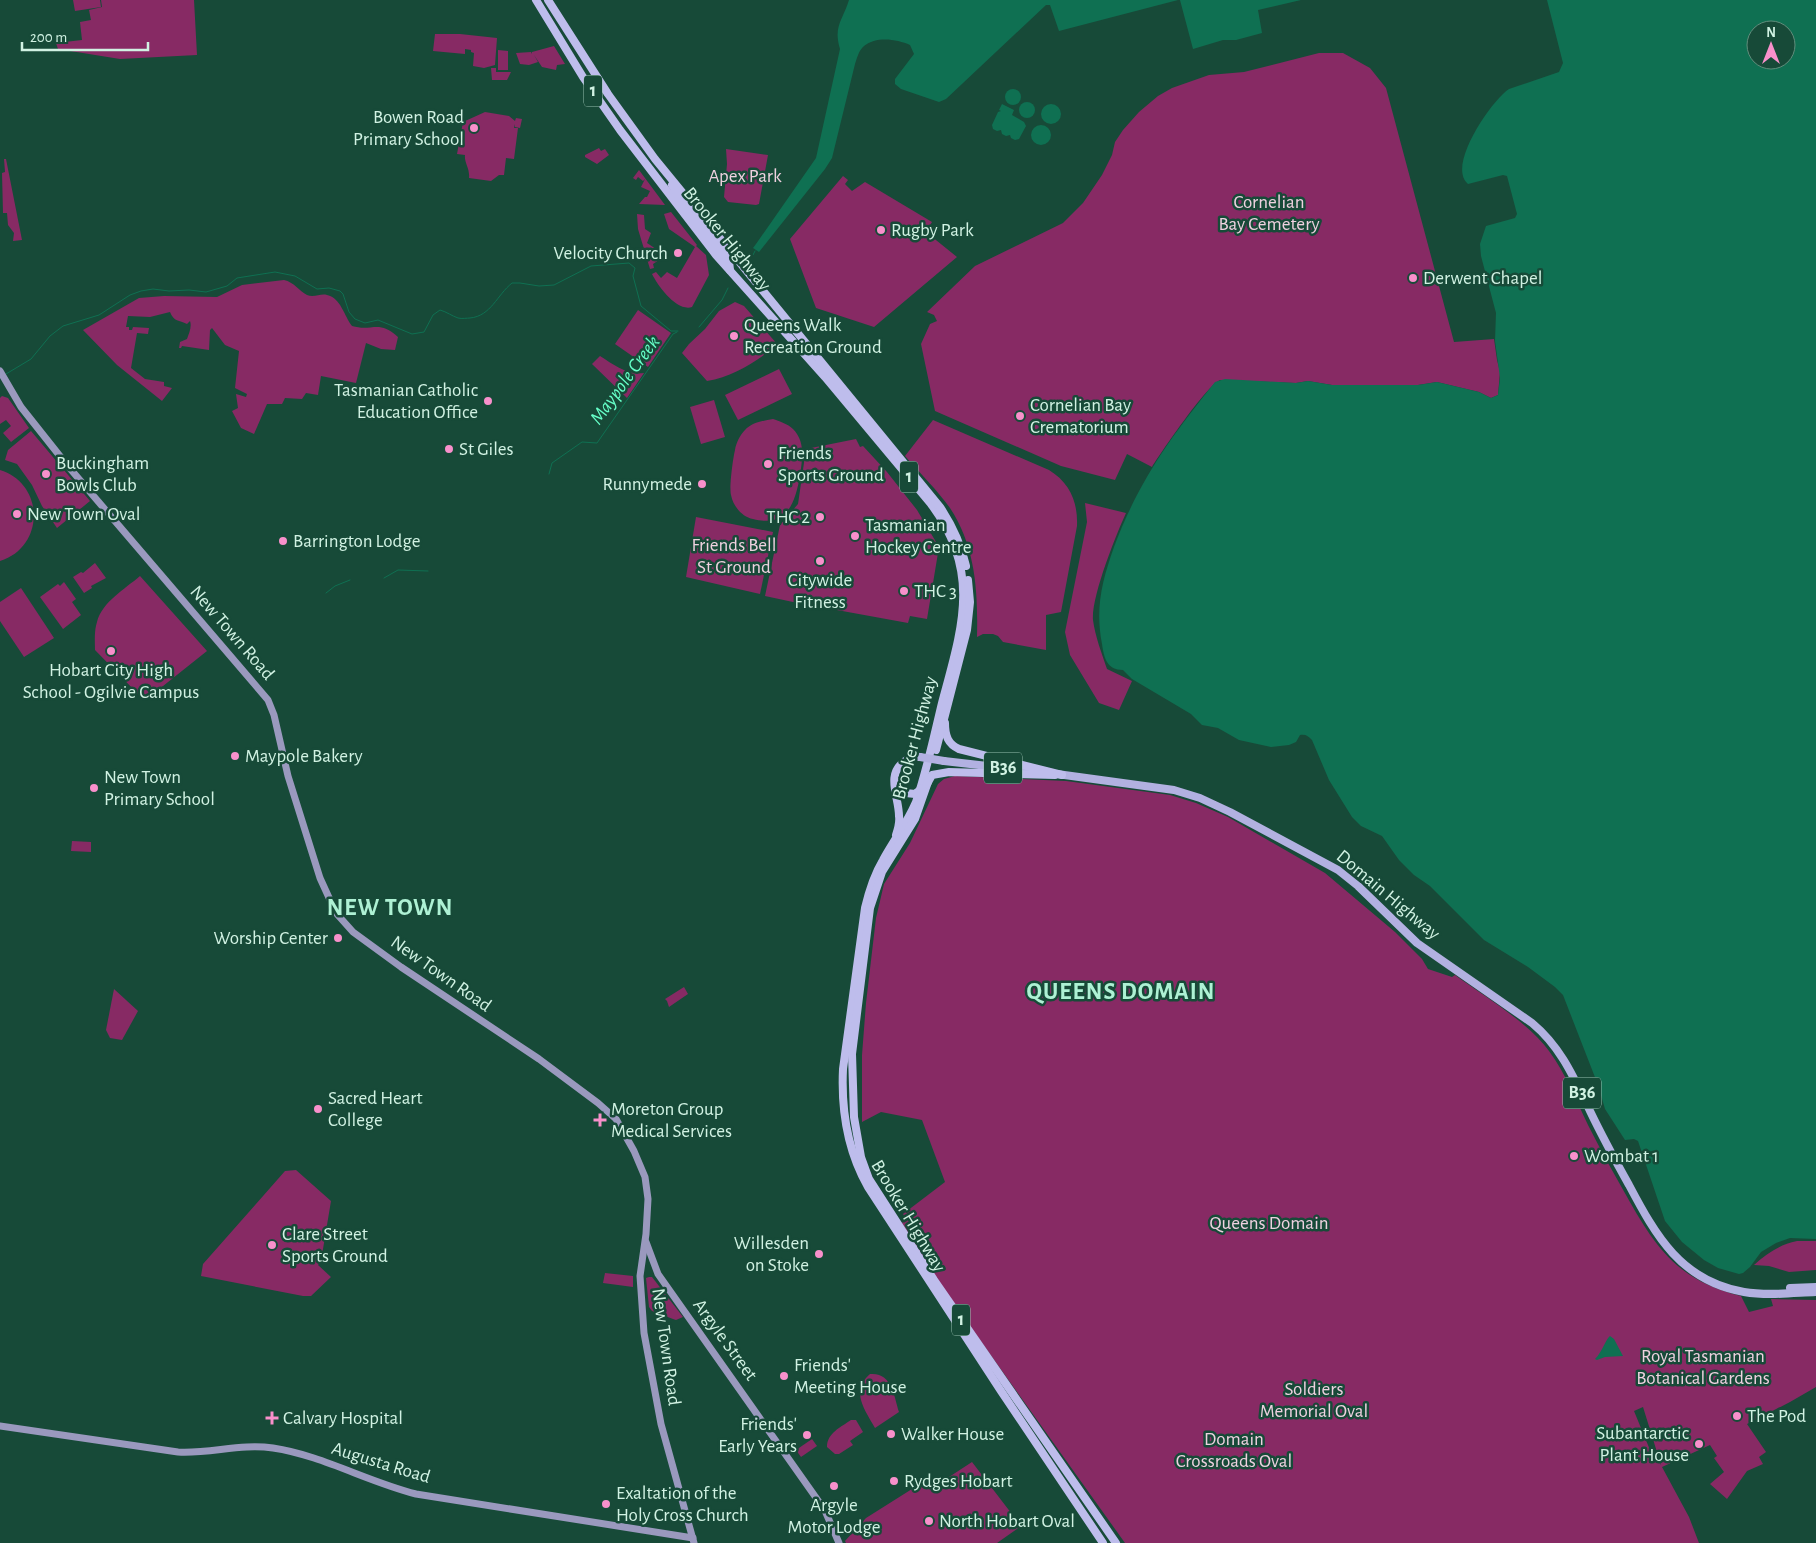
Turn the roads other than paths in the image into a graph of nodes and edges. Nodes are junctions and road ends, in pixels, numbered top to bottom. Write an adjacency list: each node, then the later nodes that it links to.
1 (536, 0): 6 (highway, Brooker Highway / 1)
2 (548, 0): 3 (highway, Brooker Highway / 1)
3 (665, 173): 4 (highway, Brooker Highway); 6 (highway, Brooker Highway / 1)
4 (730, 270)
5 (0, 371): 16 (main road, New Town Road)
6 (960, 645): 7 (highway, Brooker Highway / 1)
7 (953, 675): 8 (highway, Brooker Highway / 1); 12 (highway, Brooker Highway / 1)
8 (947, 706): 10 (highway); 11 (highway, Brooker Highway / 1)
9 (920, 757): 10 (main road, Domain Highway / B36, bridge); 12 (highway); 13 (highway)
10 (1062, 775): 11 (highway); 18 (main road, Domain Highway / B36)
11 (927, 784): 14 (highway, Brooker Highway / 1)
12 (921, 789): 13 (highway, Brooker Highway / 1)
13 (887, 852): 15 (highway, Brooker Highway / 1)
14 (852, 1079): 15 (highway); 29 (highway, Brooker Highway / 1)
15 (843, 1110): 28 (highway, Brooker Highway / 1)
16 (645, 1239): 17 (main road, New Town Road); 19 (main road, Argyle Street)
17 (642, 1263): 19 (main road, Argyle Street); 20 (main road, New Town Road)
18 (1694, 1271): 21 (main road, Domain Highway / B36); 22 (main road, Domain Highway / B36)
19 (658, 1274): 20 (main road); 27 (main road, Argyle Street)
20 (640, 1276): 24 (main road, New Town Road)
21 (1816, 1287)
22 (1816, 1292)
23 (0, 1426): 25 (main road, Augusta Road)
24 (689, 1524): 25 (main road); 26 (main road, New Town Road)
25 (673, 1535): 26 (main road)
26 (691, 1541)
27 (839, 1543)
28 (1104, 1543)
29 (1116, 1543)

